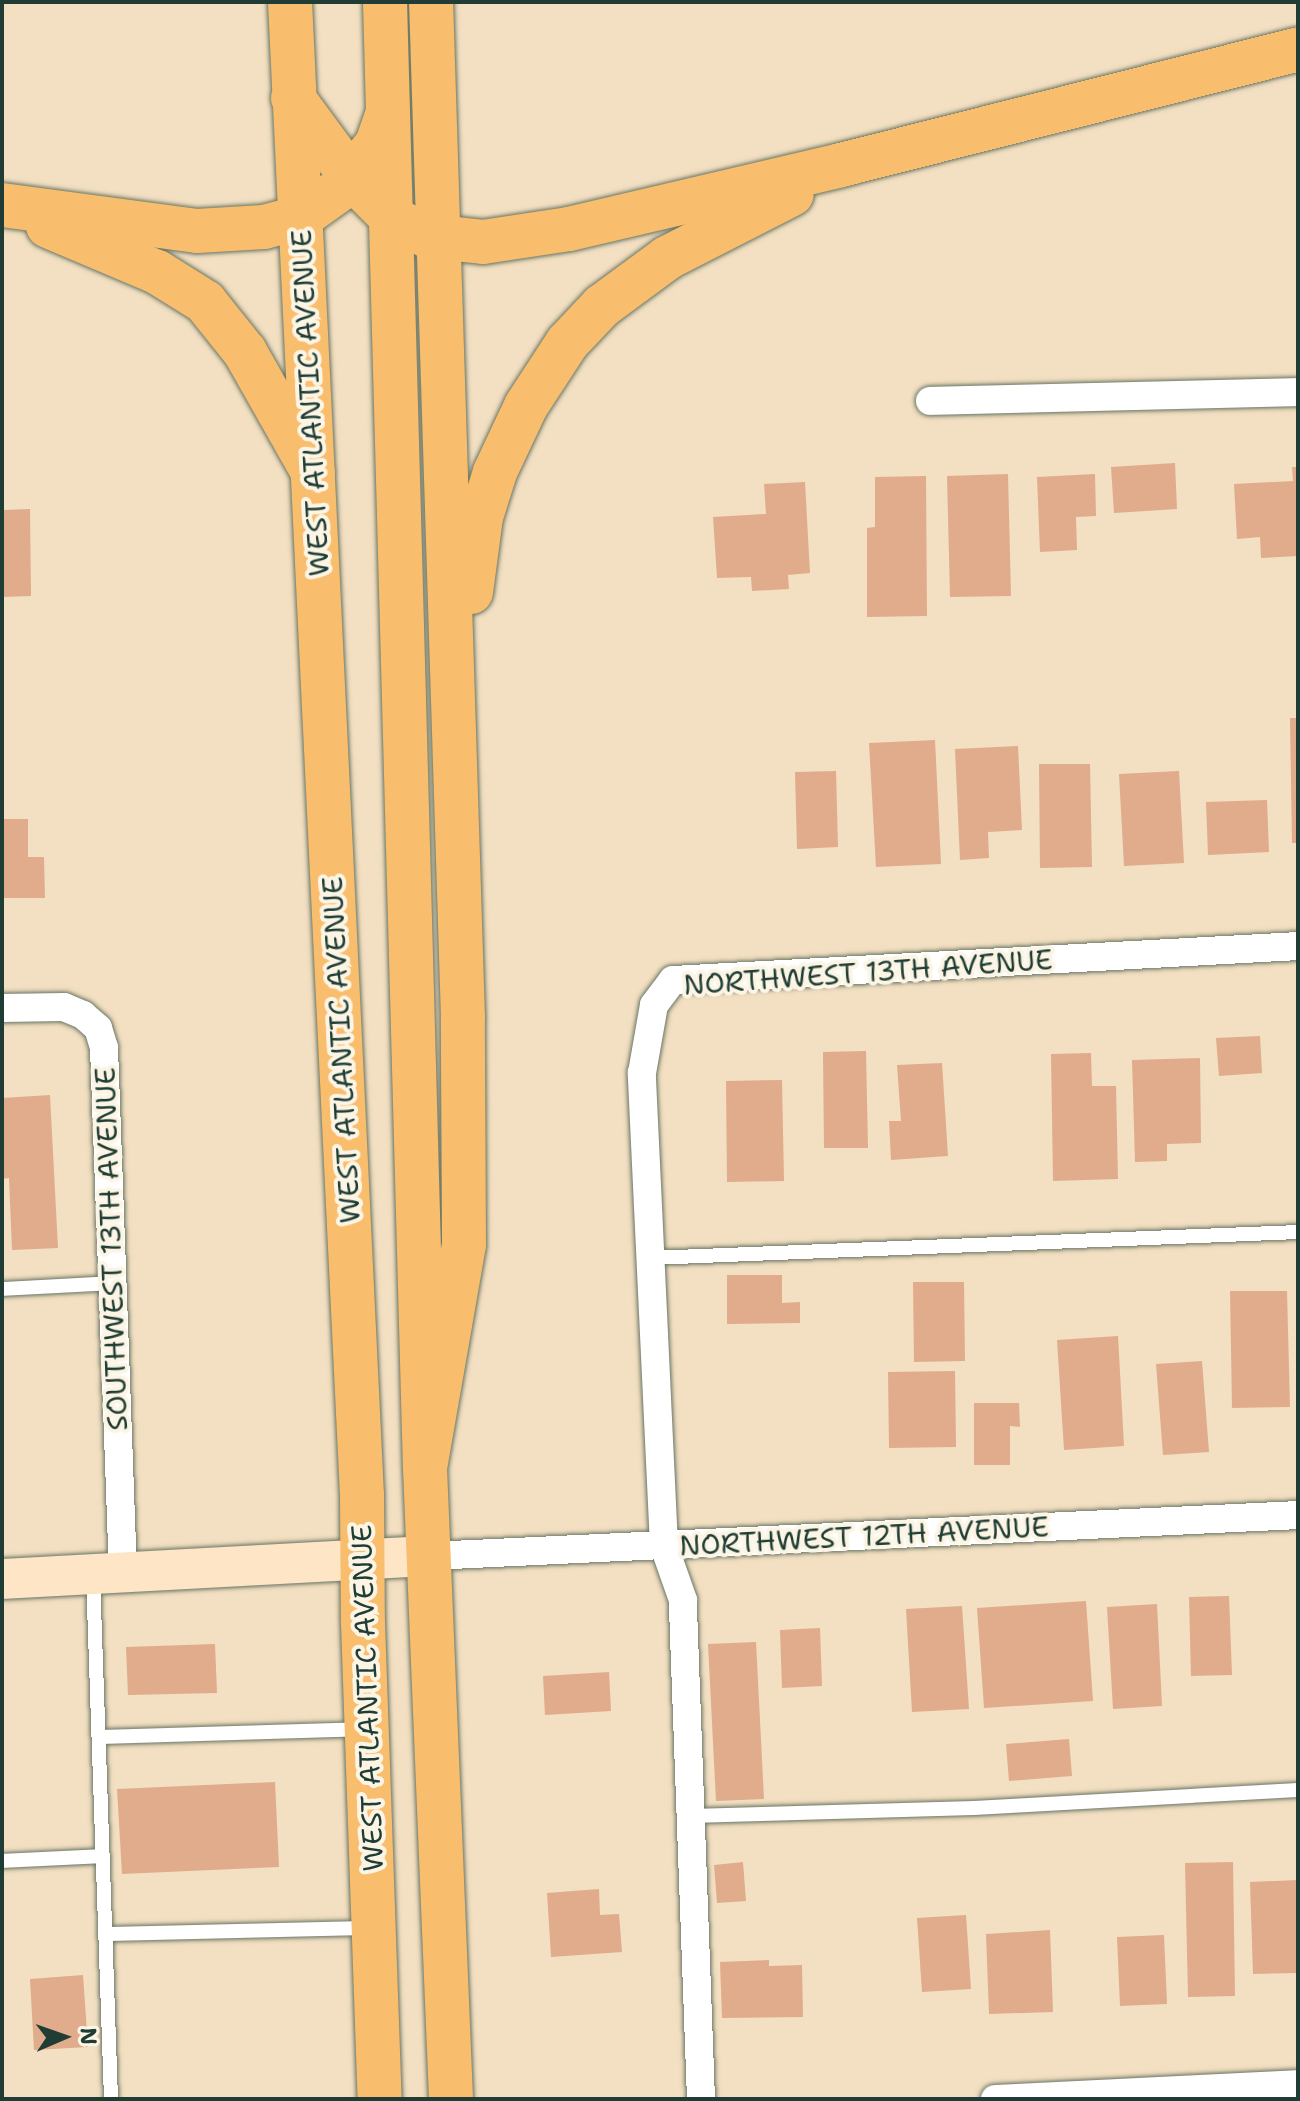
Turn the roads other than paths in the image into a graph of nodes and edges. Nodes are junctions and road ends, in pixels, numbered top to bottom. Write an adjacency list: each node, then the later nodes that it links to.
1 (290, 2): 5 (main road, WEST ATLANTIC AVENUE)
2 (385, 2): 6 (main road)
3 (431, 2): 12 (main road)
4 (1298, 49): 7 (main road)
5 (293, 98): 8 (main road); 10 (main road, WEST ATLANTIC AVENUE)
6 (388, 112): 8 (main road); 11 (main road)
7 (841, 165): 12 (main road); 16 (main road)
8 (352, 178): 10 (main road); 11 (main road)
9 (2, 206): 10 (main road); 15 (main road)
10 (301, 217): 15 (main road, WEST ATLANTIC AVENUE)
11 (392, 218): 12 (main road); 23 (main road)
12 (438, 239): 16 (main road)
13 (1298, 392): 14 (street)
14 (930, 401)
15 (313, 472): 27 (main road, WEST ATLANTIC AVENUE)
16 (457, 810): 23 (main road)
17 (1298, 946): 20 (street, NORTHWEST 13TH AVENUE)
18 (2, 1008): 21 (street, SOUTHWEST 13TH AVENUE)
19 (1298, 1232): 20 (lane)
20 (651, 1258): 25 (street, NORTHWEST 13TH AVENUE)
21 (112, 1283): 22 (lane); 28 (street, SOUTHWEST 13TH AVENUE)
22 (2, 1289)
23 (425, 1468): 26 (main road)
24 (1298, 1515): 25 (street, NORTHWEST 12TH AVENUE)
25 (664, 1546): 26 (street, NORTHWEST 12TH AVENUE); 33 (street, NORTHWEST 13TH AVENUE)
26 (430, 1556): 27 (street); 41 (main road)
27 (362, 1559): 28 (street); 30 (main road, WEST ATLANTIC AVENUE)
28 (108, 1574): 29 (street); 31 (lane)
29 (2, 1579)
30 (367, 1729): 31 (lane); 36 (main road, WEST ATLANTIC AVENUE)
31 (99, 1737): 34 (lane)
32 (1298, 1790): 33 (lane)
33 (691, 1816): 42 (street, NORTHWEST 13TH AVENUE)
34 (103, 1856): 35 (lane); 37 (lane)
35 (2, 1861)
36 (374, 1928): 37 (lane); 40 (main road, WEST ATLANTIC AVENUE)
37 (105, 1934): 39 (lane)
38 (1298, 2084): 43 (street)
39 (111, 2099)
40 (380, 2099)
41 (451, 2099)
42 (701, 2099)
43 (998, 2099)

